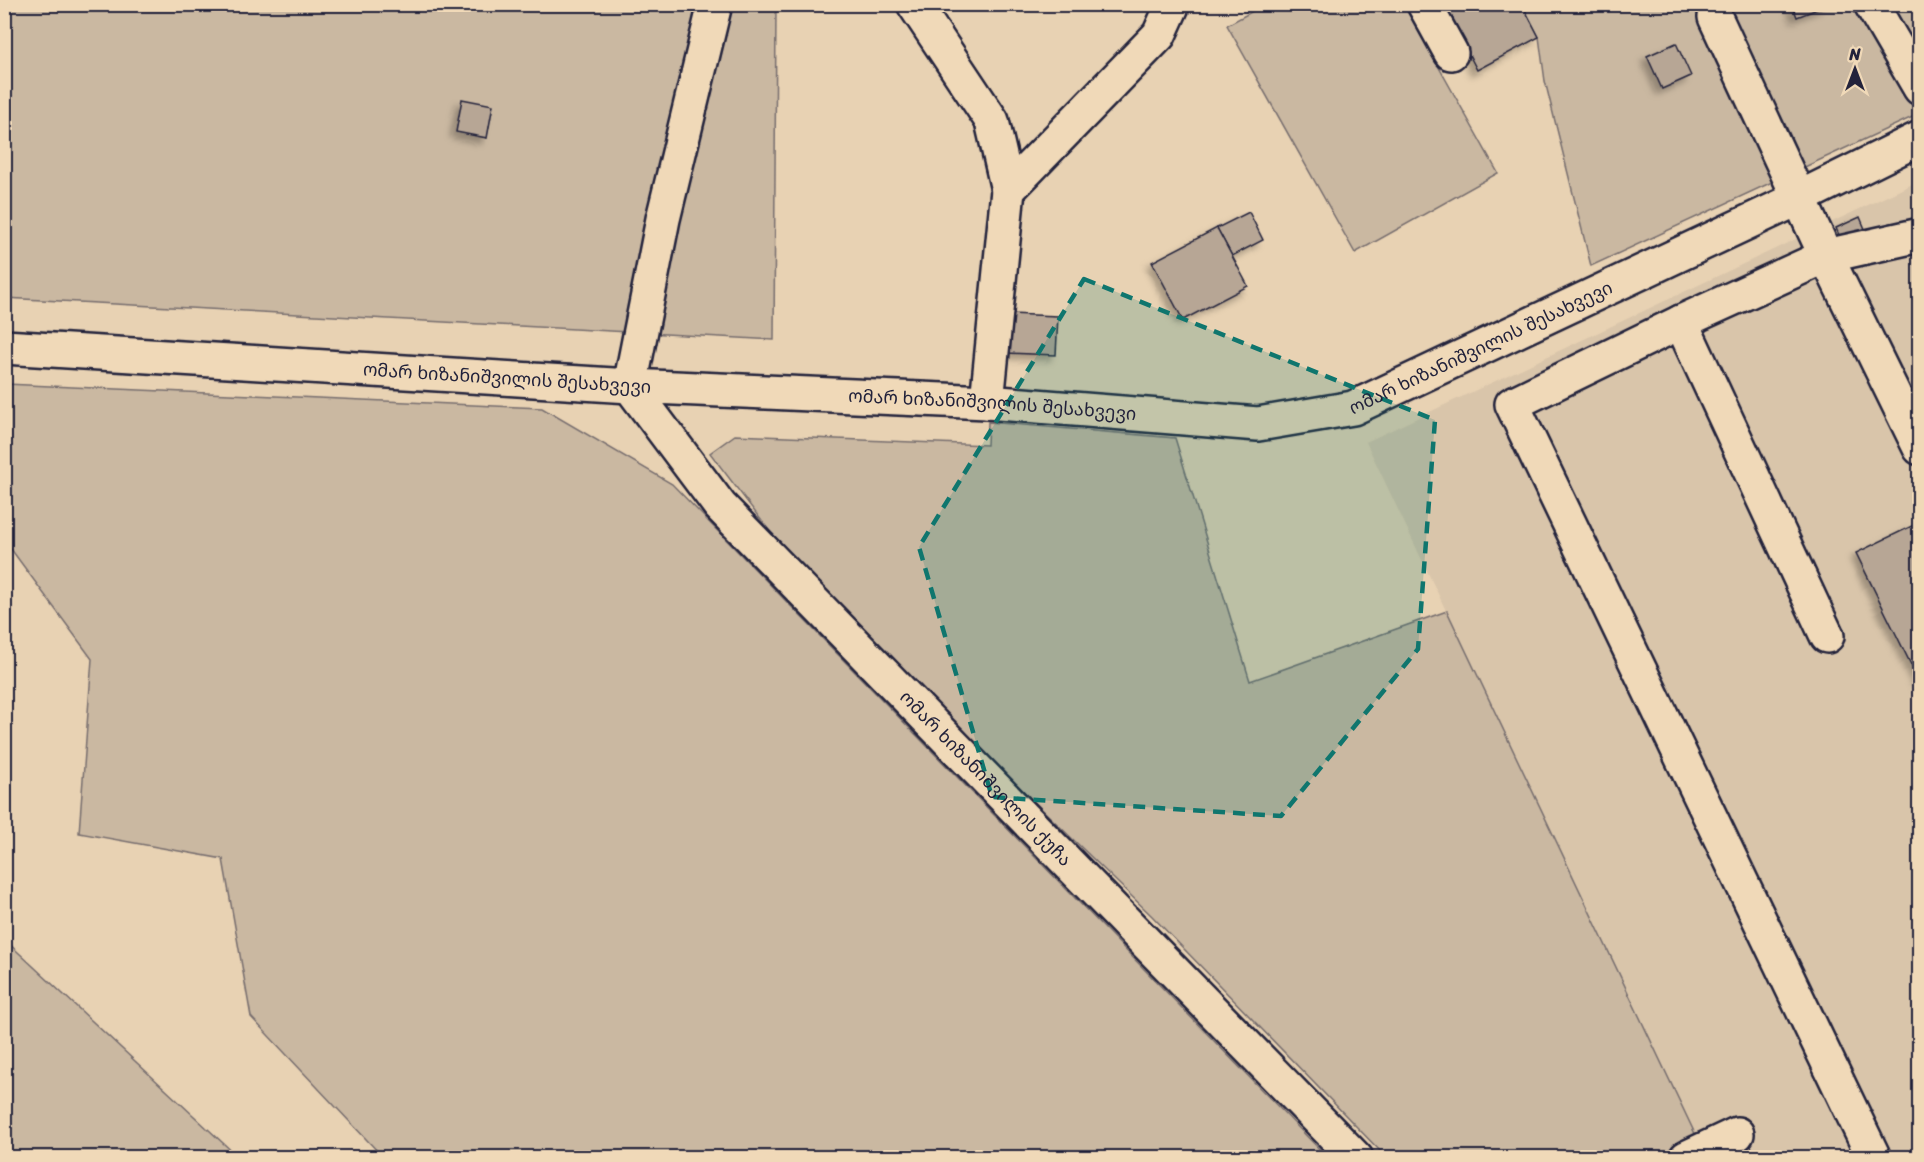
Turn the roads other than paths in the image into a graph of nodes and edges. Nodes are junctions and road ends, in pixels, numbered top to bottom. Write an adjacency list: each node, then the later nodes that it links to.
1 (715, 4): 16 (street)
2 (914, 4): 10 (street)
3 (1173, 4): 10 (street)
4 (1425, 4): 7 (street)
5 (1871, 4): 8 (street)
6 (1715, 17): 11 (street)
7 (1451, 53)
8 (1920, 88)
9 (1920, 138): 11 (street, ომარ ხიზანიშვილის შესახვევი)
10 (1008, 190): 17 (street)
11 (1799, 198): 13 (street); 17 (street, ომარ ხიზანიშვილის შესახვევი)
12 (1920, 235): 13 (street)
13 (1826, 256): 14 (street); 18 (street)
14 (1681, 322): 19 (street); 23 (street)
15 (4, 347): 16 (street, ომარ ხიზანიშვილის შესახვევი)
16 (630, 386): 17 (street, ომარ ხიზანიშვილის შესახვევი); 21 (street, ომარ ხიზანიშვილის ქუჩა)
17 (987, 402)
18 (1920, 448)
19 (1827, 636)
20 (1737, 1134): 22 (street)
21 (1356, 1158)
22 (1686, 1158)
23 (1874, 1158)

